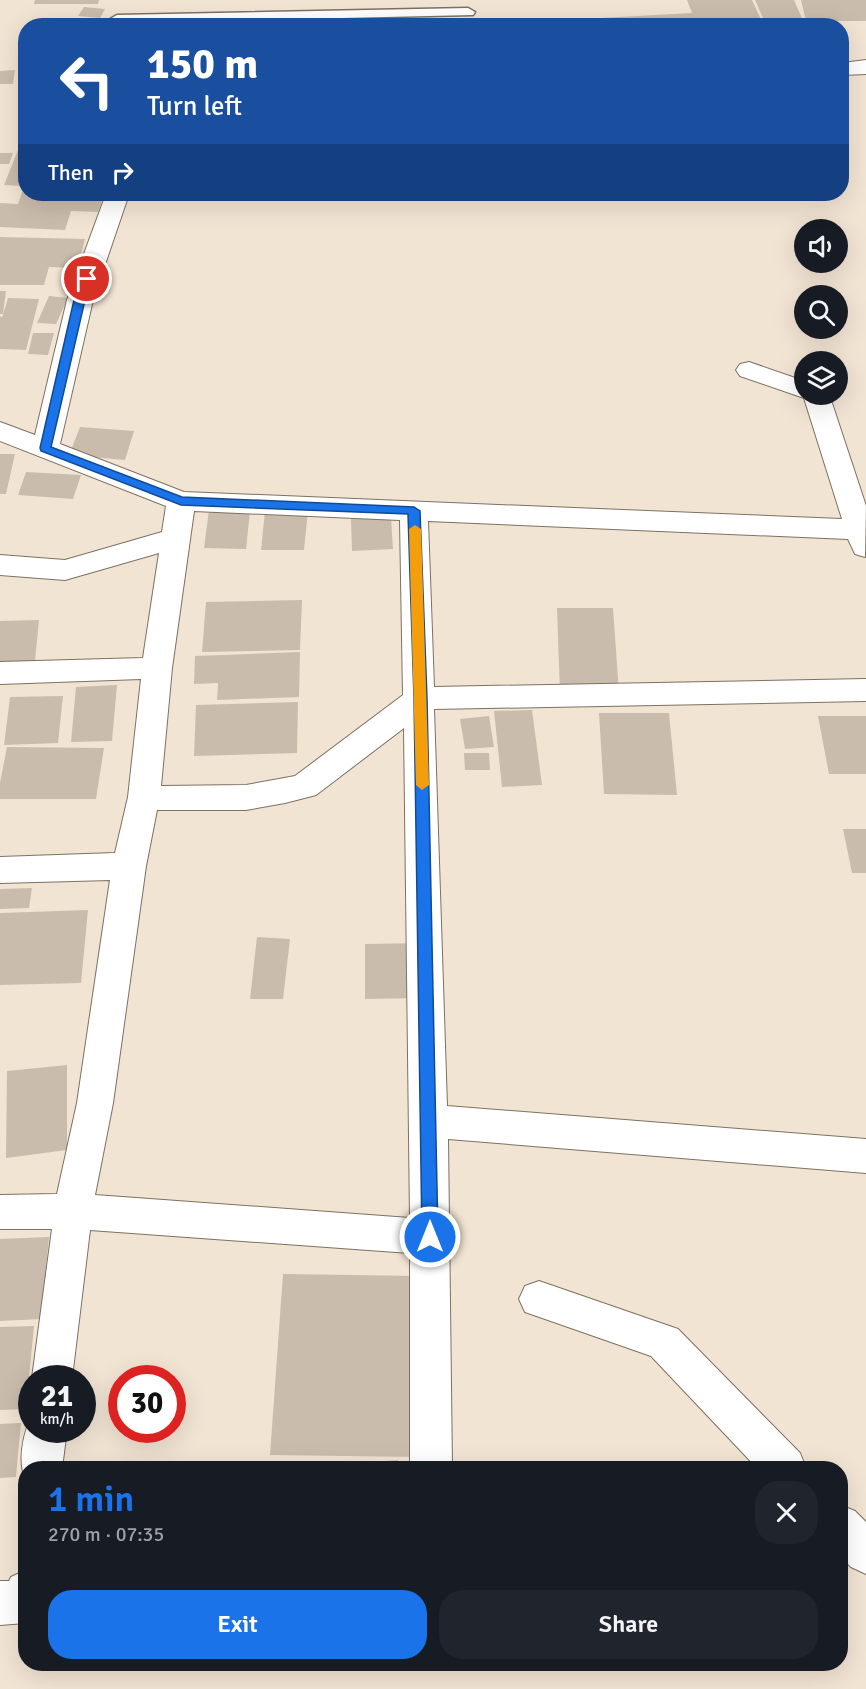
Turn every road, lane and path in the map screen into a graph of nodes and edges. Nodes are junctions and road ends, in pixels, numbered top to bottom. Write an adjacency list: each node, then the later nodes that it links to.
1 (231, 0): 4 (lane)
2 (393, 7): 3 (lane); 4 (lane)
3 (468, 12)
4 (229, 17): 5 (lane)
5 (173, 18)
6 (866, 68): 7 (street)
7 (849, 69)
8 (115, 201): 13 (street)
9 (749, 370): 10 (street)
10 (794, 386)
11 (820, 405): 16 (street)
12 (0, 431): 13 (street)
13 (45, 448): 14 (street)
14 (181, 501): 15 (street); 17 (street)
15 (414, 511): 16 (street); 22 (street)
16 (863, 536)
17 (176, 538): 18 (street); 19 (street)
18 (0, 565)
19 (157, 668): 20 (street); 23 (street)
20 (0, 673)
21 (866, 690): 22 (street)
22 (421, 698): 23 (street); 26 (street)
23 (144, 797): 24 (street)
24 (129, 866): 25 (street); 28 (street)
25 (0, 870)
26 (429, 1121): 27 (street); 30 (street)
27 (866, 1156)
28 (73, 1211): 29 (street); 30 (street); 32 (street)
29 (0, 1212)
30 (430, 1237): 35 (street)
31 (539, 1299): 36 (street)
32 (54, 1365)
33 (44, 1443): 34 (street)
34 (42, 1461)
35 (431, 1461)
36 (778, 1461)
37 (848, 1534): 38 (street)
38 (866, 1552)
39 (18, 1602): 40 (street)
40 (0, 1603)

